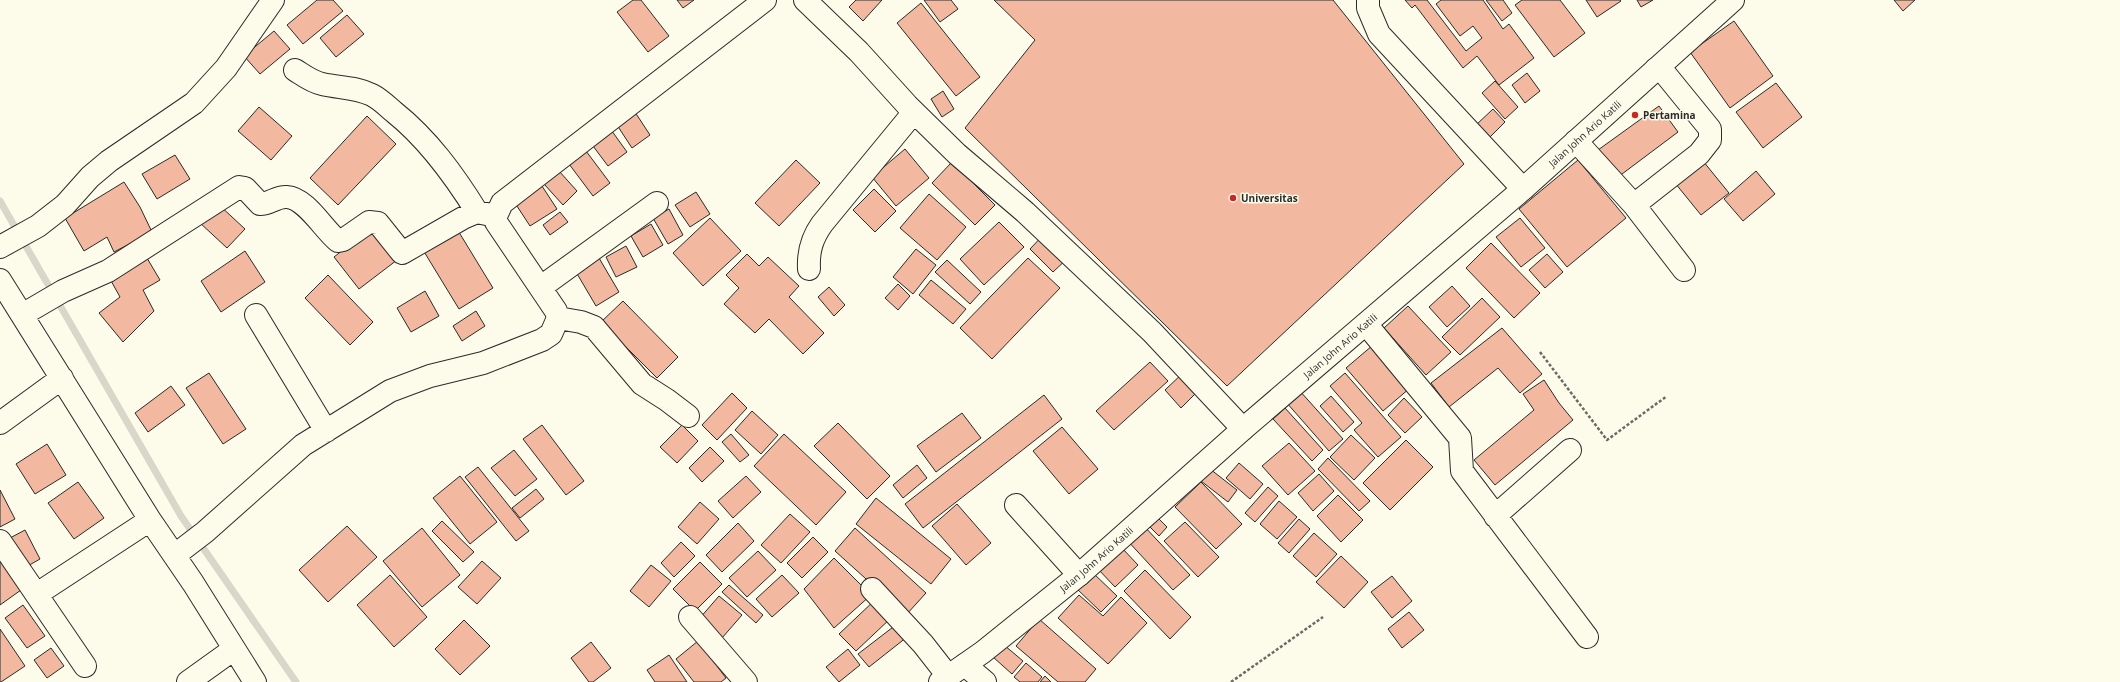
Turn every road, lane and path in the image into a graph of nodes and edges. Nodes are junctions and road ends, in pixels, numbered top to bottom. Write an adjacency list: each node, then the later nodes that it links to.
1 (273, 0): 14 (street)
2 (765, 0): 13 (street)
3 (805, 0): 8 (street)
4 (1368, 0): 10 (street)
5 (1733, 0): 6 (street, Jalan John Ario Katili)
6 (1656, 69): 9 (street, Jalan John Ario Katili); 12 (street)
7 (295, 70): 13 (street)
8 (914, 112): 15 (street); 28 (street)
9 (1576, 141): 10 (street, Jalan John Ario Katili); 12 (street)
10 (1523, 189): 22 (street, Jalan John Ario Katili)
11 (657, 203): 18 (street)
12 (1634, 205): 16 (street)
13 (486, 214): 18 (street); 19 (street)
14 (7, 244)
15 (809, 269)
16 (1684, 270)
17 (0, 280): 19 (street)
18 (540, 287): 21 (street)
19 (22, 315): 24 (street)
20 (256, 315): 29 (street)
21 (558, 318): 26 (street); 29 (street)
22 (1366, 324): 28 (street, Jalan John Ario Katili); 32 (street)
23 (1540, 352): 25 (path)
24 (62, 378): 27 (street); 33 (street)
25 (1667, 396)
26 (688, 416)
27 (0, 423)
28 (1243, 429): 36 (street, Jalan John Ario Katili)
29 (326, 431): 35 (street)
30 (1570, 450): 32 (street)
31 (1016, 505): 36 (street)
32 (1495, 516): 41 (street)
33 (150, 520): 35 (street); 38 (street)
34 (0, 541): 38 (street)
35 (190, 544): 42 (street)
36 (1079, 575): 44 (street, Jalan John Ario Katili)
37 (872, 589): 44 (street)
38 (37, 594): 43 (street)
39 (690, 617): 47 (street)
40 (1323, 617): 49 (path)
41 (1587, 637)
42 (234, 648): 45 (street); 46 (street)
43 (85, 666)
44 (951, 674): 48 (street)
45 (188, 682)
46 (255, 682)
47 (746, 682)
48 (985, 682)
49 (1231, 682)

